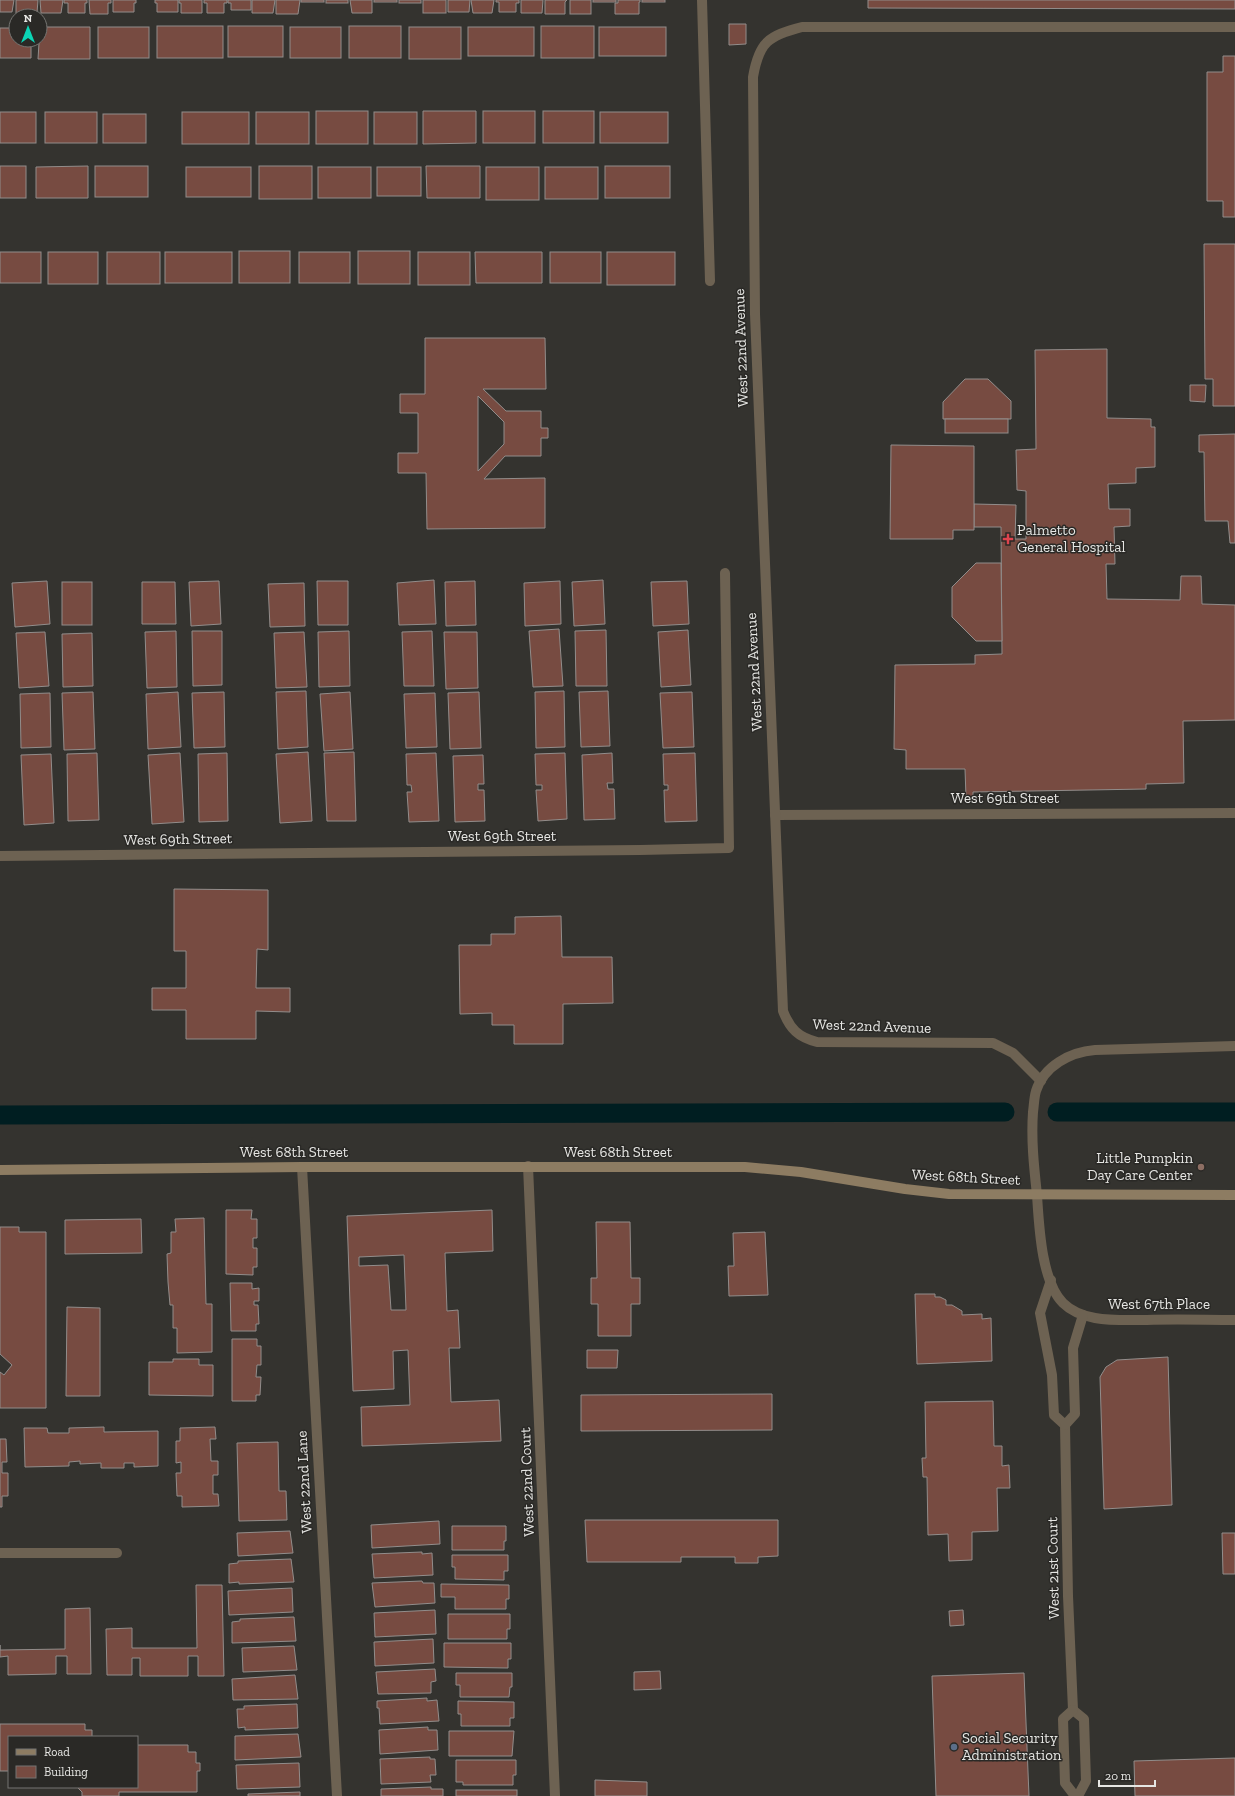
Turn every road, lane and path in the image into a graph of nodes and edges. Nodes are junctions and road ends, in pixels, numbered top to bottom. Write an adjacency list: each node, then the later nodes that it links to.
1 (702, 0): 3 (street, West 22nd Avenue)
2 (1235, 27): 6 (street, West 22nd Avenue)
3 (710, 281)
4 (725, 573): 7 (street, West 69th Street)
5 (1235, 813): 6 (street, West 69th Street)
6 (776, 815): 9 (street, West 22nd Avenue)
7 (0, 856)
8 (1235, 1046): 9 (street)
9 (1041, 1081): 13 (street)
10 (528, 1166): 11 (main road, West 68th Street); 13 (main road, West 68th Street); 23 (street, West 22nd Court)
11 (302, 1167): 12 (main road, West 68th Street); 22 (street, West 22nd Lane)
12 (0, 1170)
13 (1037, 1195): 14 (main road, West 68th Street); 15 (street)
14 (1235, 1195)
15 (1051, 1280): 16 (street); 18 (street)
16 (1083, 1315): 17 (street, West 67th Place); 18 (street)
17 (1235, 1320)
18 (1065, 1425): 21 (street, West 21st Court)
19 (0, 1553): 20 (street)
20 (117, 1553)
21 (1072, 1710): 24 (street); 25 (street)
22 (337, 1796)
23 (555, 1796)
24 (1075, 1796)
25 (1078, 1796)

